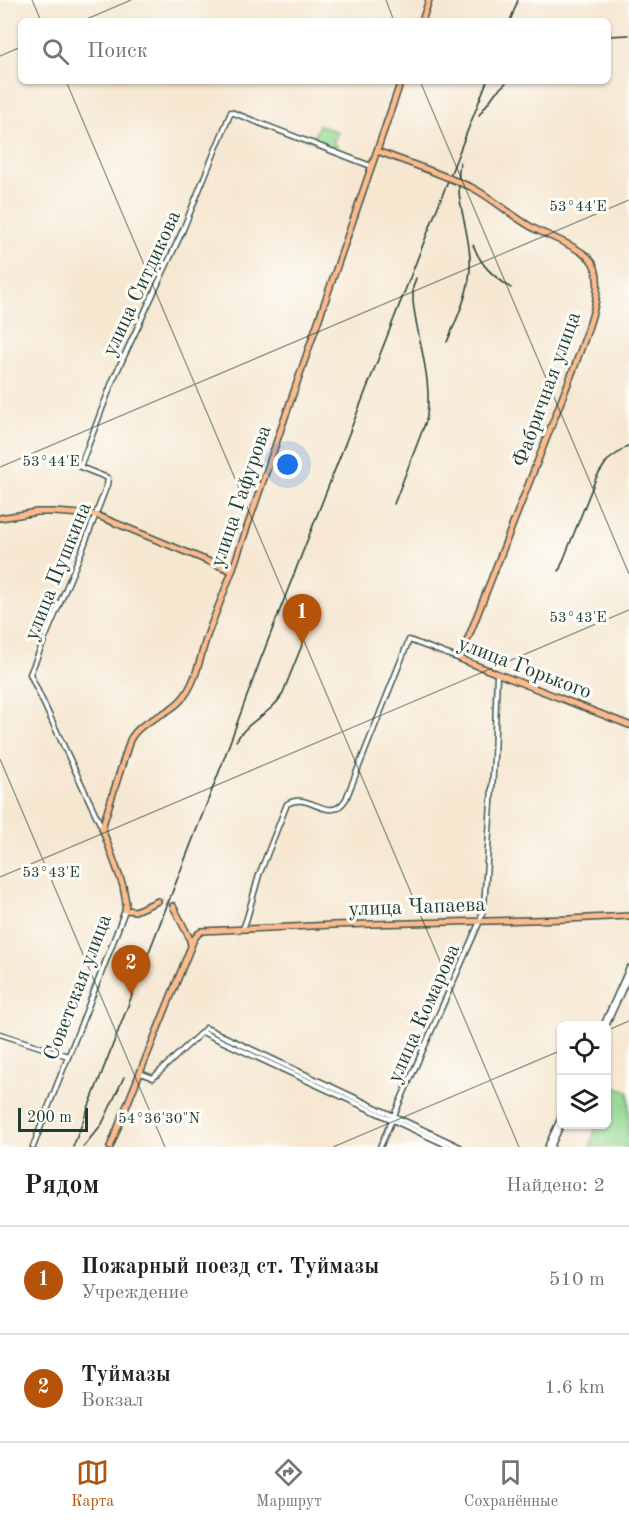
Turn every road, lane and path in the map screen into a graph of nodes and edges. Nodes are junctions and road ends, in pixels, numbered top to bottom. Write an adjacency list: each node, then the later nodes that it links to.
1 (429, 0): 2 (main road)
2 (423, 18)
3 (400, 84): 4 (main road, улица Гафурова)
4 (377, 151): 5 (main road, улица Гафурова); 10 (main road, Фабричная улица, bridge)
5 (371, 166): 6 (street, улица Ситдикова); 9 (main road, улица Гафурова)
6 (108, 478): 7 (street, улица Пушкина)
7 (96, 515): 8 (main road); 9 (main road); 11 (street, улица Пушкина)
8 (0, 518)
9 (232, 571): 14 (main road, улица Гафурова)
10 (460, 659): 12 (main road, улица Горького); 20 (street, улица Горького)
11 (30, 674): 14 (street, Советская улица)
12 (497, 674): 13 (main road, улица Горького); 19 (street, улица Комарова)
13 (629, 725)
14 (102, 828): 17 (main road, Советская улица)
15 (158, 901): 17 (main road)
16 (173, 906): 21 (main road)
17 (125, 910): 28 (street, Советская улица)
18 (629, 916): 19 (main road, улица Чапаева)
19 (480, 921): 20 (main road, улица Чапаева); 30 (street, улица Комарова)
20 (243, 929): 21 (main road, улица Чапаева)
21 (191, 945): 29 (main road)
22 (629, 968): 24 (street)
23 (629, 975): 25 (street)
24 (607, 1021)
25 (607, 1021)
26 (202, 1032): 29 (street); 30 (street); 30 (street)
27 (0, 1034): 28 (street)
28 (68, 1056): 33 (street, Советская улица)
29 (139, 1073): 34 (main road)
30 (393, 1118): 35 (street, улица Комарова); 36 (street); 37 (street)
31 (557, 1126): 38 (street)
32 (558, 1129): 38 (street)
33 (33, 1147)
34 (110, 1147)
35 (380, 1147)
36 (451, 1147)
37 (460, 1147)
38 (549, 1147)

